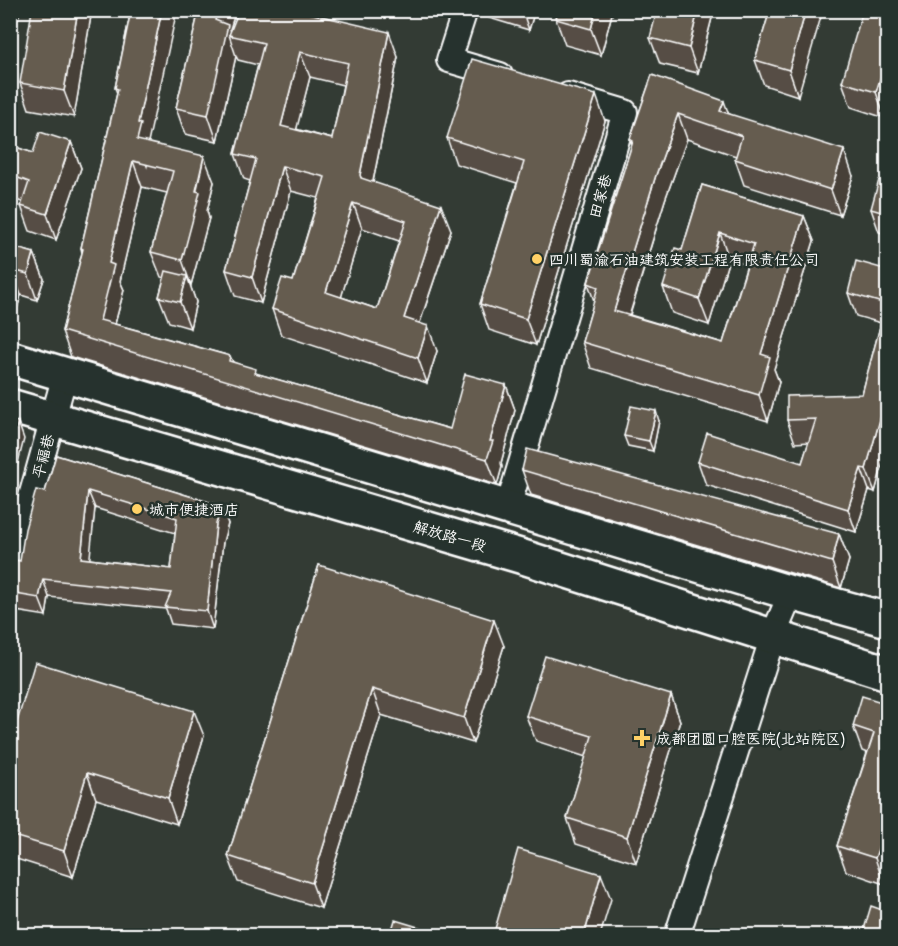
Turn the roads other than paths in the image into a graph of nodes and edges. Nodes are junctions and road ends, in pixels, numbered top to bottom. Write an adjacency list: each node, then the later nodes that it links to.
1 (465, 10): 6 (street, 田家巷)
2 (10, 358): 3 (main road)
3 (65, 375): 5 (street, 平福巷); 6 (main road)
4 (10, 406): 5 (main road, 解放路一段)
5 (53, 419): 7 (street, 平福巷); 10 (main road, 解放路一段)
6 (508, 507): 8 (main road)
7 (10, 572)
8 (790, 593): 9 (main road); 10 (street)
9 (888, 620)
10 (773, 636): 11 (main road, 解放路一段); 12 (street)
11 (888, 673)
12 (677, 936)

